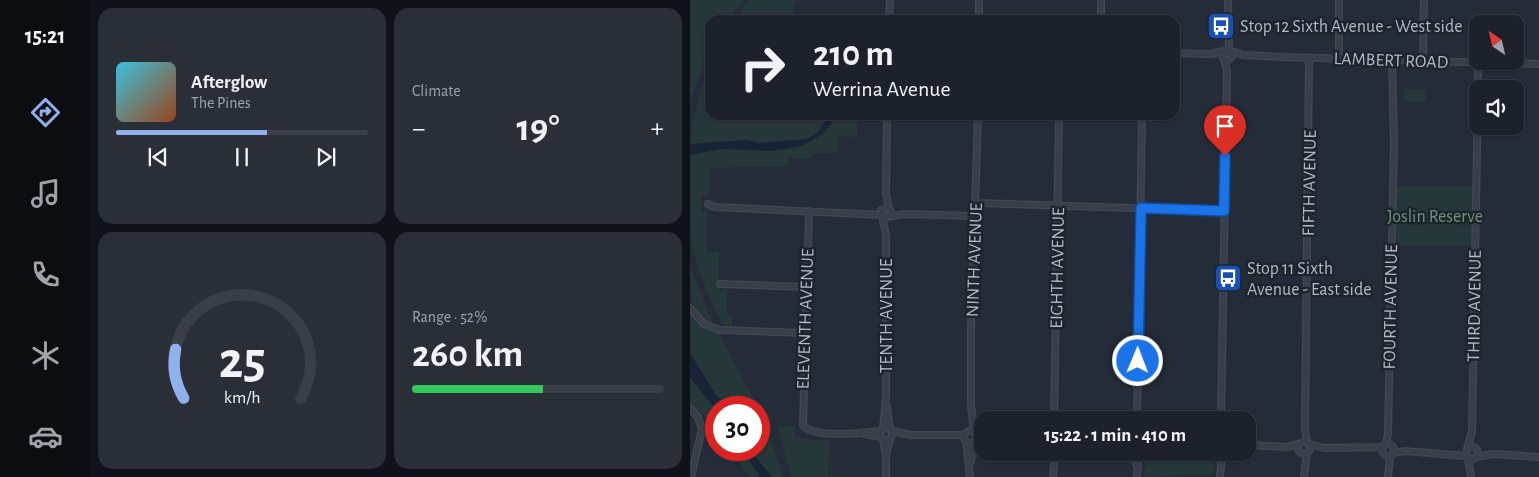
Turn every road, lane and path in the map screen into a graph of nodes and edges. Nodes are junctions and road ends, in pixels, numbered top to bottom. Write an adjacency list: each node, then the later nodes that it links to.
1 (890, 0): 7 (street)
2 (979, 0): 8 (street)
3 (1101, 0): 9 (street)
4 (1228, 0): 11 (street)
5 (1339, 0): 13 (street)
6 (1424, 0): 15 (street)
7 (889, 15)
8 (979, 15)
9 (1101, 15)
10 (1180, 53): 11 (street)
11 (1227, 55): 12 (street, LAMBERT ROAD); 29 (street)
12 (1310, 58): 13 (street, LAMBERT ROAD); 49 (street, FIFTH AVENUE)
13 (1339, 58): 14 (street, LAMBERT ROAD)
14 (1392, 60): 15 (street, LAMBERT ROAD); 50 (street, FOURTH AVENUE)
15 (1423, 61): 16 (street, LAMBERT ROAD)
16 (1469, 62)
17 (1524, 64): 18 (street, LAMBERT ROAD)
18 (1539, 64)
19 (887, 120): 30 (street, TENTH AVENUE)
20 (978, 120): 24 (street, NINTH AVENUE)
21 (1059, 120): 26 (street, EIGHTH AVENUE)
22 (1142, 120): 27 (street)
23 (1477, 135): 42 (street, THIRD AVENUE)
24 (976, 203): 26 (street); 31 (street, NINTH AVENUE)
25 (708, 204): 28 (street)
26 (1058, 206): 27 (street); 38 (street, EIGHTH AVENUE)
27 (1141, 208): 29 (street); 39 (street)
28 (809, 210): 30 (street); 33 (street, ELEVENTH AVENUE)
29 (1224, 211): 40 (street)
30 (886, 213): 31 (street); 36 (street, TENTH AVENUE)
31 (976, 216): 45 (street, NINTH AVENUE)
32 (720, 284): 33 (street)
33 (806, 287): 35 (street, ELEVENTH AVENUE)
34 (690, 308): 35 (street)
35 (804, 333): 43 (street, ELEVENTH AVENUE)
36 (886, 398): 41 (street, TENTH AVENUE); 43 (street, TENTH AVENUE)
37 (690, 408): 64 (street)
38 (1054, 411)
39 (1137, 411)
40 (1221, 411)
41 (891, 430): 43 (street); 44 (street); 47 (street, TENTH AVENUE)
42 (1472, 432): 51 (street, THIRD AVENUE); 52 (street, THIRD AVENUE)
43 (882, 434): 47 (street); 55 (street, TENTH AVENUE)
44 (911, 435): 45 (street); 47 (street)
45 (970, 437): 46 (street); 61 (street, NINTH AVENUE)
46 (974, 437)
47 (891, 438): 55 (street, TENTH AVENUE)
48 (1256, 446): 49 (street)
49 (1304, 448): 50 (street); 68 (street, FIFTH AVENUE)
50 (1388, 450): 52 (street); 69 (street, FOURTH AVENUE)
51 (1477, 450): 52 (street); 53 (street); 56 (street, THIRD AVENUE)
52 (1467, 453): 56 (street); 63 (street, THIRD AVENUE)
53 (1494, 454): 54 (street); 56 (street)
54 (1539, 455)
55 (886, 456): 65 (street, TENTH AVENUE)
56 (1476, 458): 63 (street, THIRD AVENUE)
57 (1054, 461): 66 (street)
58 (1135, 461): 62 (street)
59 (1138, 461): 62 (street)
60 (1220, 461): 67 (street)
61 (970, 474)
62 (1137, 475)
63 (1471, 476)
64 (691, 477)
65 (886, 477)
66 (1053, 477)
67 (1220, 477)
68 (1304, 477)
69 (1388, 477)

